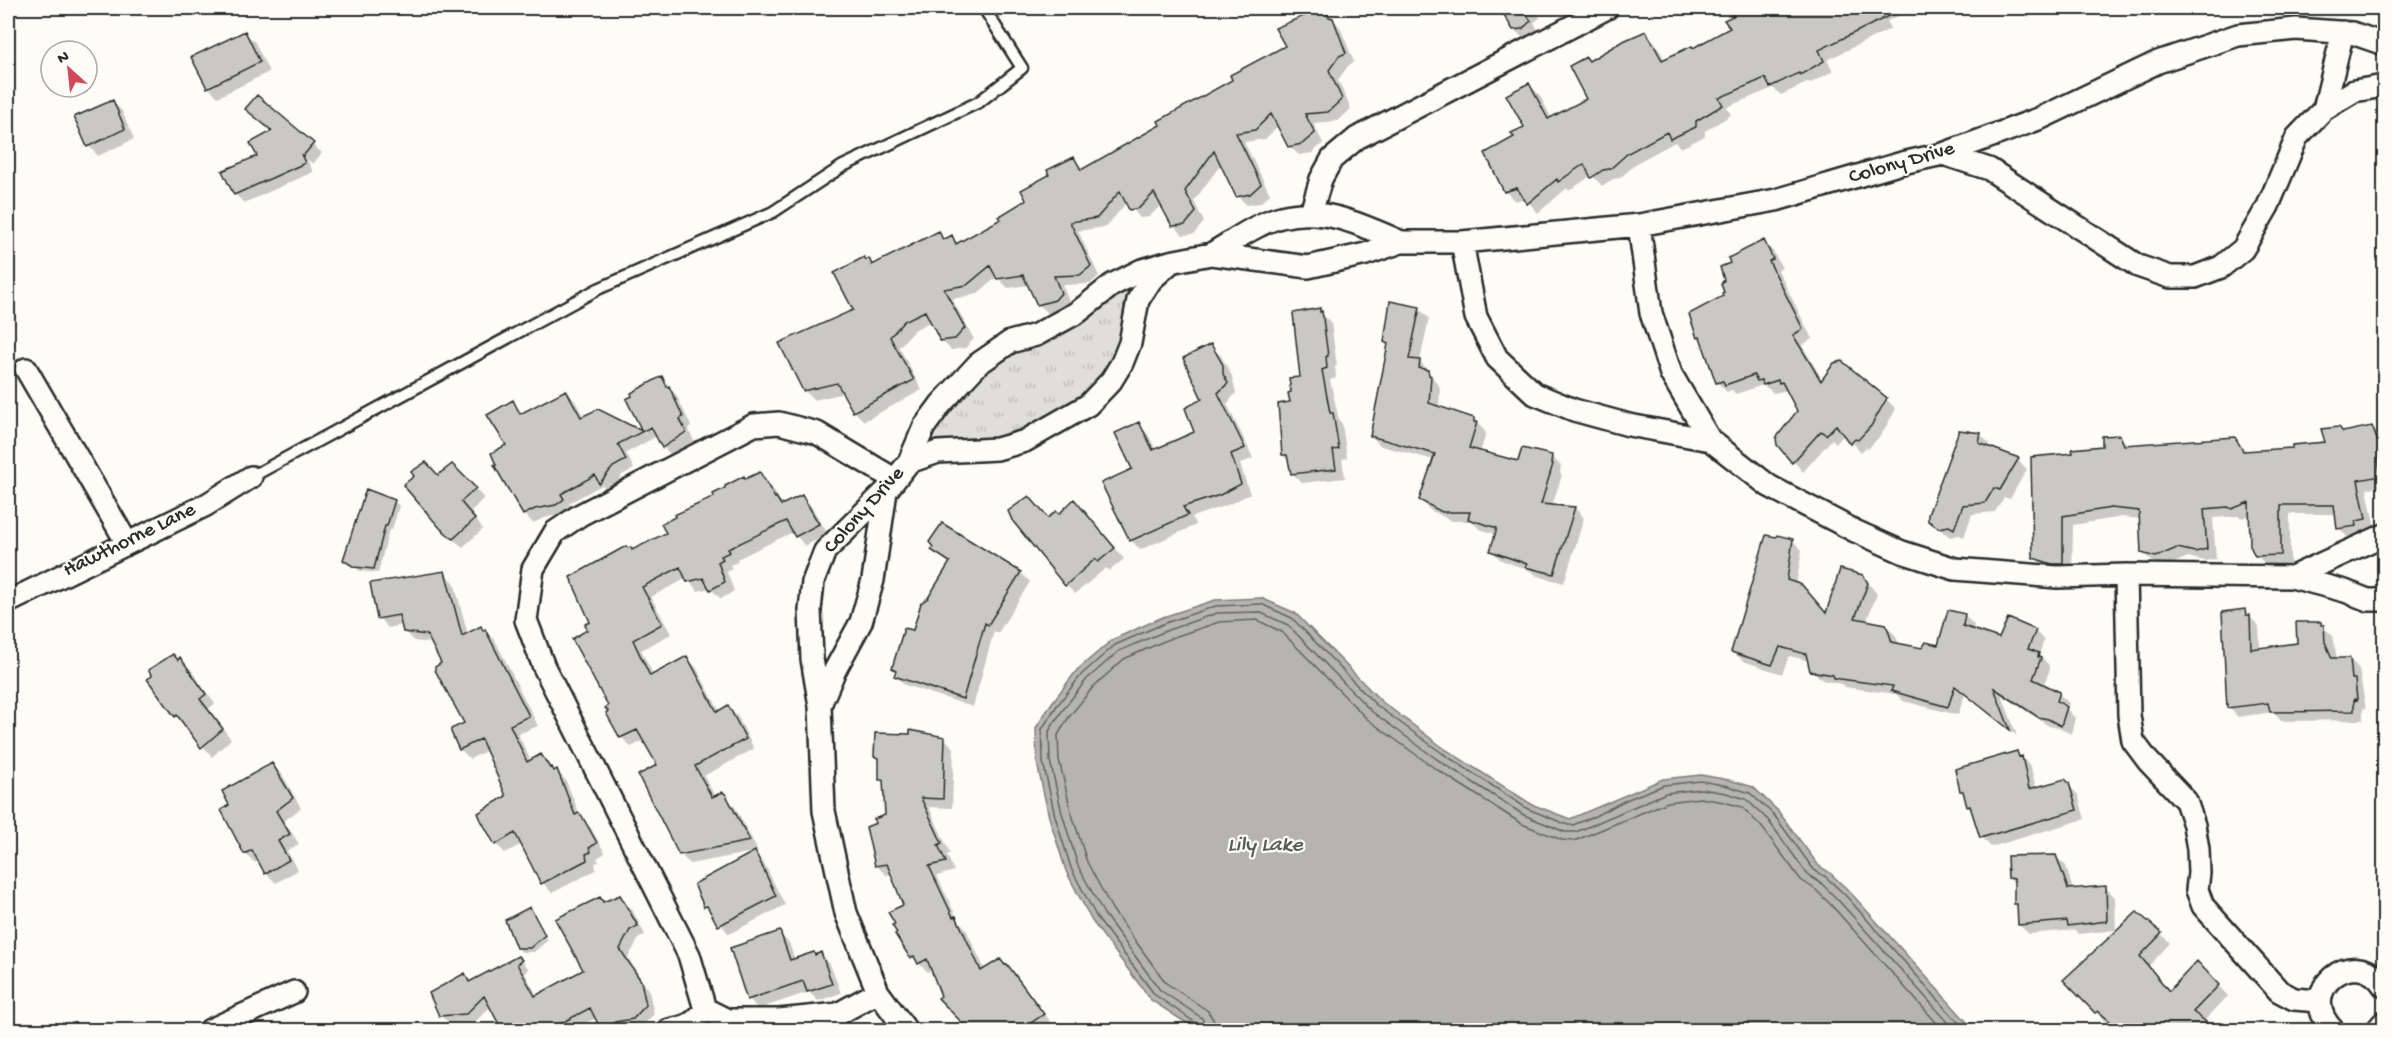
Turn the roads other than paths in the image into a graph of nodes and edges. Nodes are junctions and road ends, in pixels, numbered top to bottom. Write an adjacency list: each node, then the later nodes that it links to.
1 (1607, 8): 8 (street)
2 (987, 13): 17 (lane)
3 (2343, 32): 4 (street, Colony Drive); 6 (street); 7 (street, Colony Drive)
4 (2385, 44)
5 (2385, 86): 6 (street)
6 (2324, 109): 7 (street)
7 (1943, 154): 9 (street, Colony Drive)
8 (1311, 213): 10 (street, Colony Drive); 12 (street, Colony Drive)
9 (1639, 225): 11 (street, Colony Drive); 15 (street)
10 (1401, 242): 11 (street, Colony Drive); 12 (street, Colony Drive)
11 (1462, 242): 15 (street)
12 (1211, 254): 13 (street, Colony Drive)
13 (1170, 262): 16 (street, Colony Drive); 16 (street)
14 (26, 369): 20 (street, Hawthorne Lane)
15 (1710, 440): 21 (street)
16 (909, 462): 18 (street, Colony Drive)
17 (251, 477): 20 (street, Hawthorne Lane)
18 (890, 485): 25 (street); 25 (street, Colony Drive); 30 (street)
19 (2385, 535): 22 (street)
20 (127, 543): 24 (street, Hawthorne Lane)
21 (2126, 575): 22 (street); 29 (street)
22 (2292, 577): 23 (street)
23 (2385, 600)
24 (8, 603)
25 (820, 706): 28 (street, Colony Drive)
26 (2385, 986): 29 (street)
27 (294, 992): 32 (street)
28 (878, 992): 30 (street); 34 (street, Colony Drive)
29 (2319, 1001): 35 (street)
30 (705, 1009): 33 (street)
31 (2385, 1022): 36 (street)
32 (210, 1030)
33 (669, 1030)
34 (906, 1030)
35 (2332, 1030)
36 (2377, 1030)

